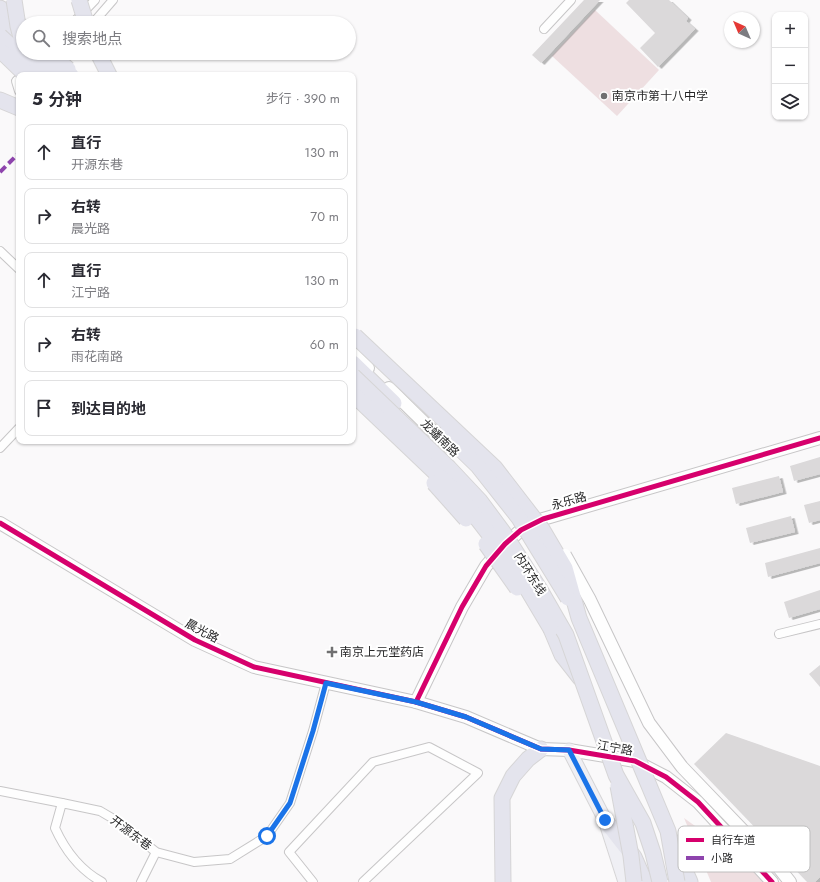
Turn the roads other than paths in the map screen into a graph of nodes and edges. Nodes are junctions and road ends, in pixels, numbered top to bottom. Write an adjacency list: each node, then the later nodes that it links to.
1 (14, 0): 7 (highway, bridge)
2 (79, 0): 9 (highway, bridge)
3 (95, 0): 8 (street)
4 (114, 0): 10 (street)
5 (572, 0): 13 (street)
6 (0, 8): 12 (highway)
7 (16, 16)
8 (80, 16)
9 (84, 16)
10 (99, 16)
11 (0, 22): 15 (highway)
12 (16, 22)
13 (544, 29)
14 (0, 36): 17 (highway, bridge)
15 (16, 37)
16 (0, 49): 18 (highway, bridge); 25 (highway, bridge)
17 (16, 51)
18 (16, 54)
19 (26, 60): 28 (highway, bridge)
20 (28, 60): 27 (highway, bridge)
21 (36, 60): 30 (highway, bridge)
22 (37, 60): 26 (street)
23 (58, 60): 29 (street); 31 (street); 32 (highway, bridge)
24 (102, 60): 33 (highway)
25 (23, 72)
26 (25, 72)
27 (34, 72)
28 (39, 72)
29 (48, 72)
30 (64, 72)
31 (64, 72)
32 (71, 72)
33 (108, 72)
34 (0, 100): 35 (highway)
35 (16, 107)
36 (0, 251): 37 (street)
37 (16, 266)
38 (356, 340): 49 (highway, bridge)
39 (356, 340): 53 (highway, bridge)
40 (356, 356): 51 (street, 龙蟠南路)
41 (356, 365): 53 (highway, 内环东线)
42 (356, 379): 57 (highway, 内环东线, bridge)
43 (356, 389): 45 (street, 龙蟠南路)
44 (356, 397): 55 (highway, bridge)
45 (376, 408): 52 (street, 龙蟠南路); 55 (highway, bridge)
46 (16, 431): 48 (street)
47 (820, 438): 51 (street, 永乐路)
48 (0, 448)
49 (495, 468): 53 (highway, bridge); 67 (street, bridge)
50 (0, 522): 58 (street, 晨光路)
51 (521, 530): 52 (street, 永乐路)
52 (505, 544): 59 (street, 永乐路)
53 (579, 618): 68 (highway, 内环东线, bridge)
54 (820, 624): 56 (street)
55 (550, 629): 57 (highway, bridge)
56 (779, 634)
57 (582, 682): 62 (highway, 内环东线, bridge)
58 (326, 683): 59 (street, 晨光路); 69 (street, 开源东巷)
59 (416, 702): 60 (street, 江宁路)
60 (541, 749): 61 (street, 江宁路); 78 (highway)
61 (569, 750): 65 (main road); 66 (street, 江宁路)
62 (616, 775): 80 (highway, bridge); 82 (highway, bridge)
63 (0, 791): 64 (street, 开源东巷)
64 (62, 803): 69 (street, 开源东巷); 74 (street)
65 (605, 820): 79 (main road); 81 (highway)
66 (720, 826)
67 (739, 826)
68 (668, 832): 70 (highway, bridge); 83 (highway, bridge)
69 (156, 852): 75 (street, 开源东巷)
70 (678, 855)
71 (686, 872): 84 (highway, bridge)
72 (763, 872): 85 (street, 江宁路)
73 (782, 872): 86 (street, bridge)
74 (102, 882)
75 (140, 882)
76 (313, 882): 77 (street)
77 (363, 882)
78 (503, 882)
79 (625, 882)
80 (634, 882)
81 (645, 882)
82 (660, 882)
83 (677, 882)
84 (690, 882)
85 (772, 882)
86 (790, 882)

